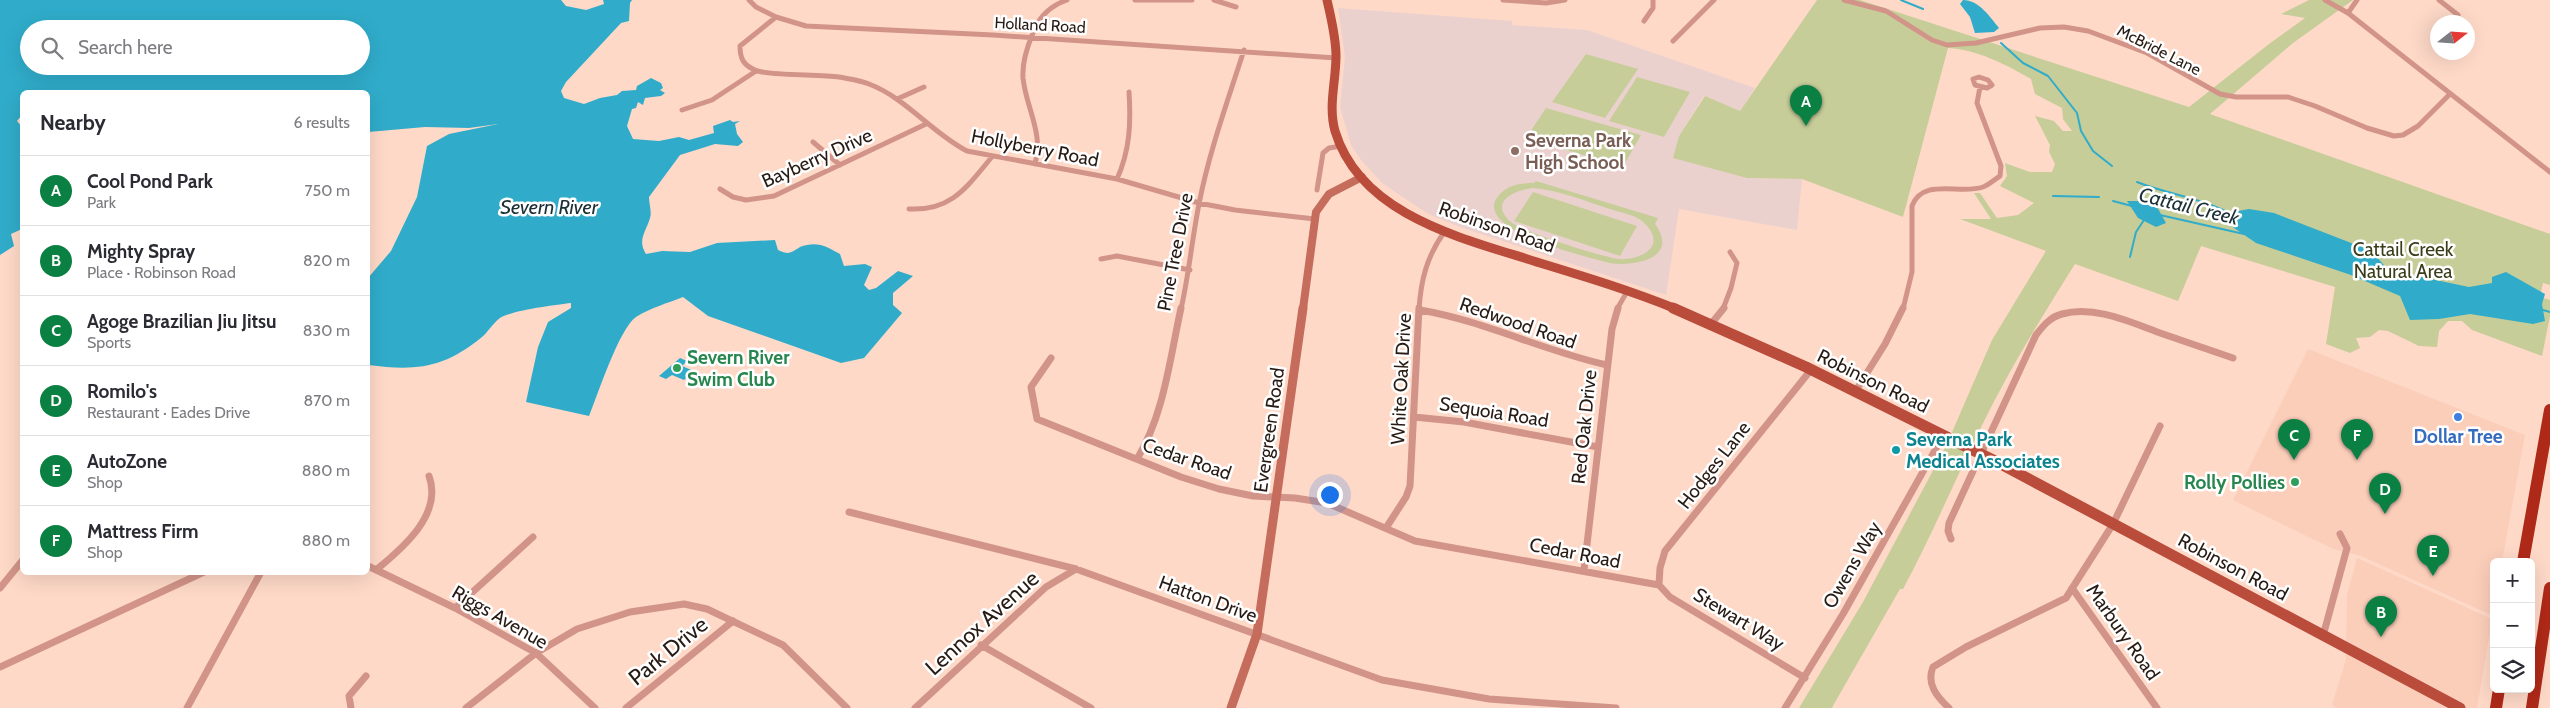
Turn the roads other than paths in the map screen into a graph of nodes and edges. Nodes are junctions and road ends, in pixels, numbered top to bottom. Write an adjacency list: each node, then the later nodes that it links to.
1 (749, 0): 19 (street, Holland Road)
2 (1067, 0): 15 (street)
3 (1135, 0): 4 (street)
4 (1192, 0)
5 (1214, 0): 16 (street)
6 (1327, 0): 24 (main road, Robinson Road)
7 (1503, 0): 8 (street)
8 (1565, 0)
9 (1653, 0): 20 (street)
10 (1714, 0): 22 (street)
11 (1844, 0): 29 (street, McBride Lane)
12 (2324, 0): 17 (street)
13 (2357, 0): 17 (street)
14 (2439, 0): 18 (street)
15 (1058, 1): 21 (street)
16 (1236, 7)
17 (2348, 12): 29 (street)
18 (2458, 15)
19 (776, 17): 21 (street, Holland Road); 25 (street)
20 (1644, 21)
21 (1031, 37): 23 (street, Holland Road); 37 (street)
22 (1673, 41)
23 (1244, 50): 24 (street, Holland Road); 43 (street, Pine Tree Drive)
24 (1336, 58): 34 (main road, Robinson Road)
25 (756, 71): 30 (street, Hollyberry Road); 31 (street)
26 (924, 87): 30 (street)
27 (1980, 87): 57 (street)
28 (1129, 92): 40 (street)
29 (2450, 94): 38 (street)
30 (897, 99): 32 (street, Hollyberry Road)
31 (682, 110)
32 (926, 124): 35 (street, Hollyberry Road); 36 (street, Bayberry Drive)
33 (813, 142): 36 (street)
34 (1342, 146): 39 (main road, Robinson Road); 42 (street)
35 (991, 158): 37 (street, Hollyberry Road); 44 (street)
36 (840, 164): 41 (street, Bayberry Drive)
37 (1035, 164): 40 (street, Hollyberry Road)
38 (2550, 172)
39 (1362, 177): 45 (street, Evergreen Road); 46 (main road, Robinson Road)
40 (1117, 178): 43 (street, Hollyberry Road)
41 (720, 189)
42 (1318, 190)
43 (1199, 202): 45 (street, Hollyberry Road); 49 (street, Pine Tree Drive)
44 (908, 209)
45 (1315, 219): 66 (street, Evergreen Road)
46 (1446, 231): 50 (main road, Robinson Road); 51 (street, White Oak Drive)
47 (1730, 252): 52 (street)
48 (1101, 260): 49 (street)
49 (1190, 270): 64 (street, Pine Tree Drive)
50 (1628, 290): 52 (main road, Robinson Road); 55 (street, Red Oak Drive)
51 (1420, 310): 55 (street, Redwood Road); 59 (street, White Oak Drive)
52 (1711, 324): 56 (main road, Robinson Road)
53 (1051, 358): 64 (street, Cedar Road)
54 (2233, 358): 63 (street)
55 (1607, 365): 62 (street, Red Oak Drive)
56 (1810, 371): 57 (main road, Robinson Road); 81 (street, Hodges Lane)
57 (1855, 392): 61 (main road, Robinson Road)
58 (2550, 410): 73 (highway)
59 (1414, 417): 62 (street, Sequoia Road); 69 (street, White Oak Drive)
60 (2160, 426): 68 (street, Marbury Road)
61 (1943, 436): 63 (main road, Robinson Road); 93 (street, Owens Way)
62 (1598, 447): 78 (street, Red Oak Drive)
63 (1980, 455): 68 (main road, Robinson Road); 72 (street)
64 (1137, 459): 66 (street, Cedar Road)
65 (428, 476): 77 (street)
66 (1278, 497): 69 (street, Cedar Road); 87 (street, Evergreen Road)
67 (849, 512): 76 (street, Hatton Drive)
68 (2112, 524): 83 (street, Marbury Road); 88 (main road, Robinson Road)
69 (1386, 528): 78 (street, Cedar Road)
70 (2340, 534): 88 (street)
71 (533, 537): 85 (street)
72 (1951, 539)
73 (2524, 558)
74 (20, 563): 82 (street)
75 (370, 567): 77 (street, Riggs Avenue)
76 (1076, 569): 87 (street, Hatton Drive); 89 (street, Lennox Avenue)
77 (376, 570): 85 (street, Riggs Avenue)
78 (1584, 570): 81 (street, Cedar Road)
79 (258, 575): 96 (street)
80 (187, 576): 91 (street)
81 (1659, 585): 93 (street, Stewart Way)
82 (0, 588)
83 (2072, 588): 107 (street); 108 (street, Marbury Road)
84 (2550, 588): 111 (highway)
85 (455, 608): 90 (street, Riggs Avenue)
86 (733, 621): 90 (street); 100 (street, Park Drive); 101 (street)
87 (1257, 634): 95 (street, Hatton Drive); 104 (street, Evergreen Road)
88 (2323, 636): 109 (main road, Robinson Road)
89 (981, 645): 102 (street, Lennox Avenue); 103 (street)
90 (536, 653): 98 (street); 99 (street, Riggs Avenue)
91 (0, 667)
92 (366, 676): 97 (street)
93 (1805, 678): 106 (street, Owens Way)
94 (2498, 693): 110 (highway)
95 (1555, 706): 105 (street, Hatton Drive)
96 (187, 708)
97 (352, 708)
98 (466, 708)
99 (595, 708)
100 (626, 708)
101 (847, 708)
102 (915, 708)
103 (1091, 708)
104 (1232, 708)
105 (1616, 708)
106 (1785, 708)
107 (1949, 708)
108 (2157, 708)
109 (2460, 708)
110 (2496, 708)
111 (2532, 708)

